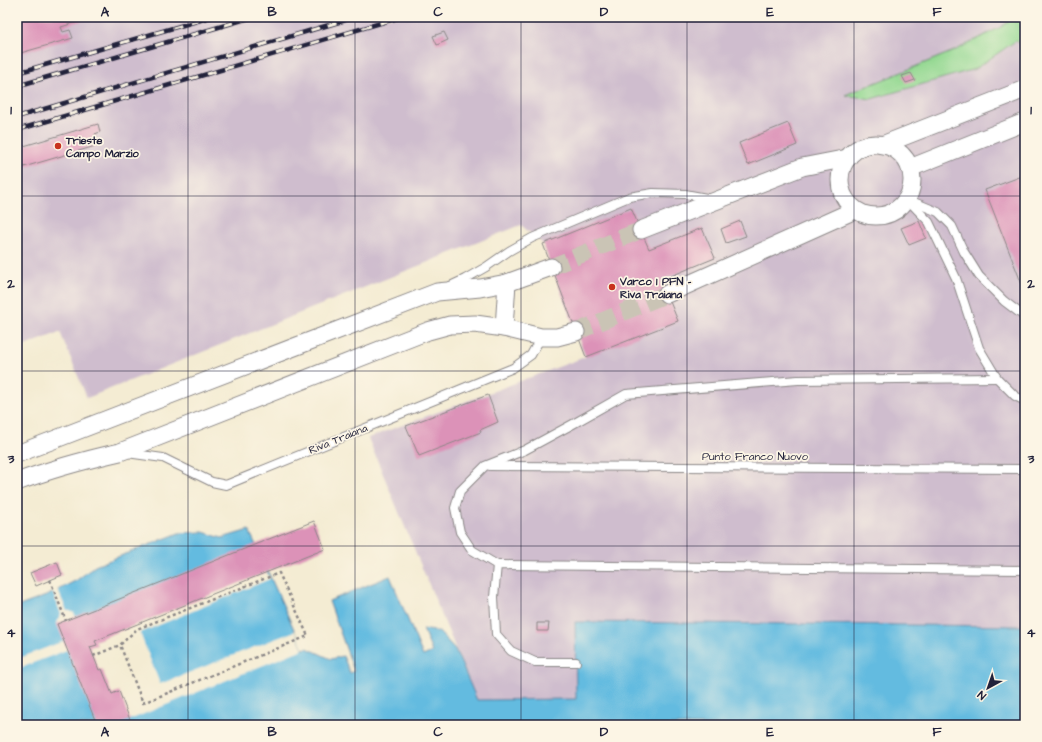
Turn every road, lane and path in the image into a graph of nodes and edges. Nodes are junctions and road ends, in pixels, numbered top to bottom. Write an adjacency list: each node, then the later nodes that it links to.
1 (1025, 89): 3 (street)
2 (1025, 122): 5 (street)
3 (882, 145): 4 (street); 5 (street)
4 (848, 158): 7 (street); 8 (street)
5 (910, 168): 6 (street)
6 (907, 199): 8 (street); 14 (lane); 18 (lane)
7 (716, 200): 9 (street); 12 (lane)
8 (855, 210): 13 (street)
9 (641, 230)
10 (551, 267): 11 (street)
11 (507, 284): 12 (street); 15 (street)
12 (436, 292): 21 (street)
13 (667, 294)
14 (1025, 317)
15 (504, 328): 17 (street, Riva Traiana); 20 (street, Riva Traiana)
16 (576, 332): 17 (street, Riva Traiana)
17 (541, 337): 20 (lane, Riva Traiana)
18 (997, 378): 19 (lane); 22 (lane)
19 (1025, 401)
20 (120, 452): 24 (street, Riva Traiana)
21 (17, 454)
22 (485, 466): 23 (lane, Punto Franco Nuovo); 25 (lane)
23 (1025, 469)
24 (17, 482)
25 (498, 566): 26 (lane); 31 (lane)
26 (1025, 570)
27 (50, 580): 28 (path)
28 (66, 621)
29 (120, 645): 29 (path); 30 (path)
30 (93, 656)
31 (576, 662)

